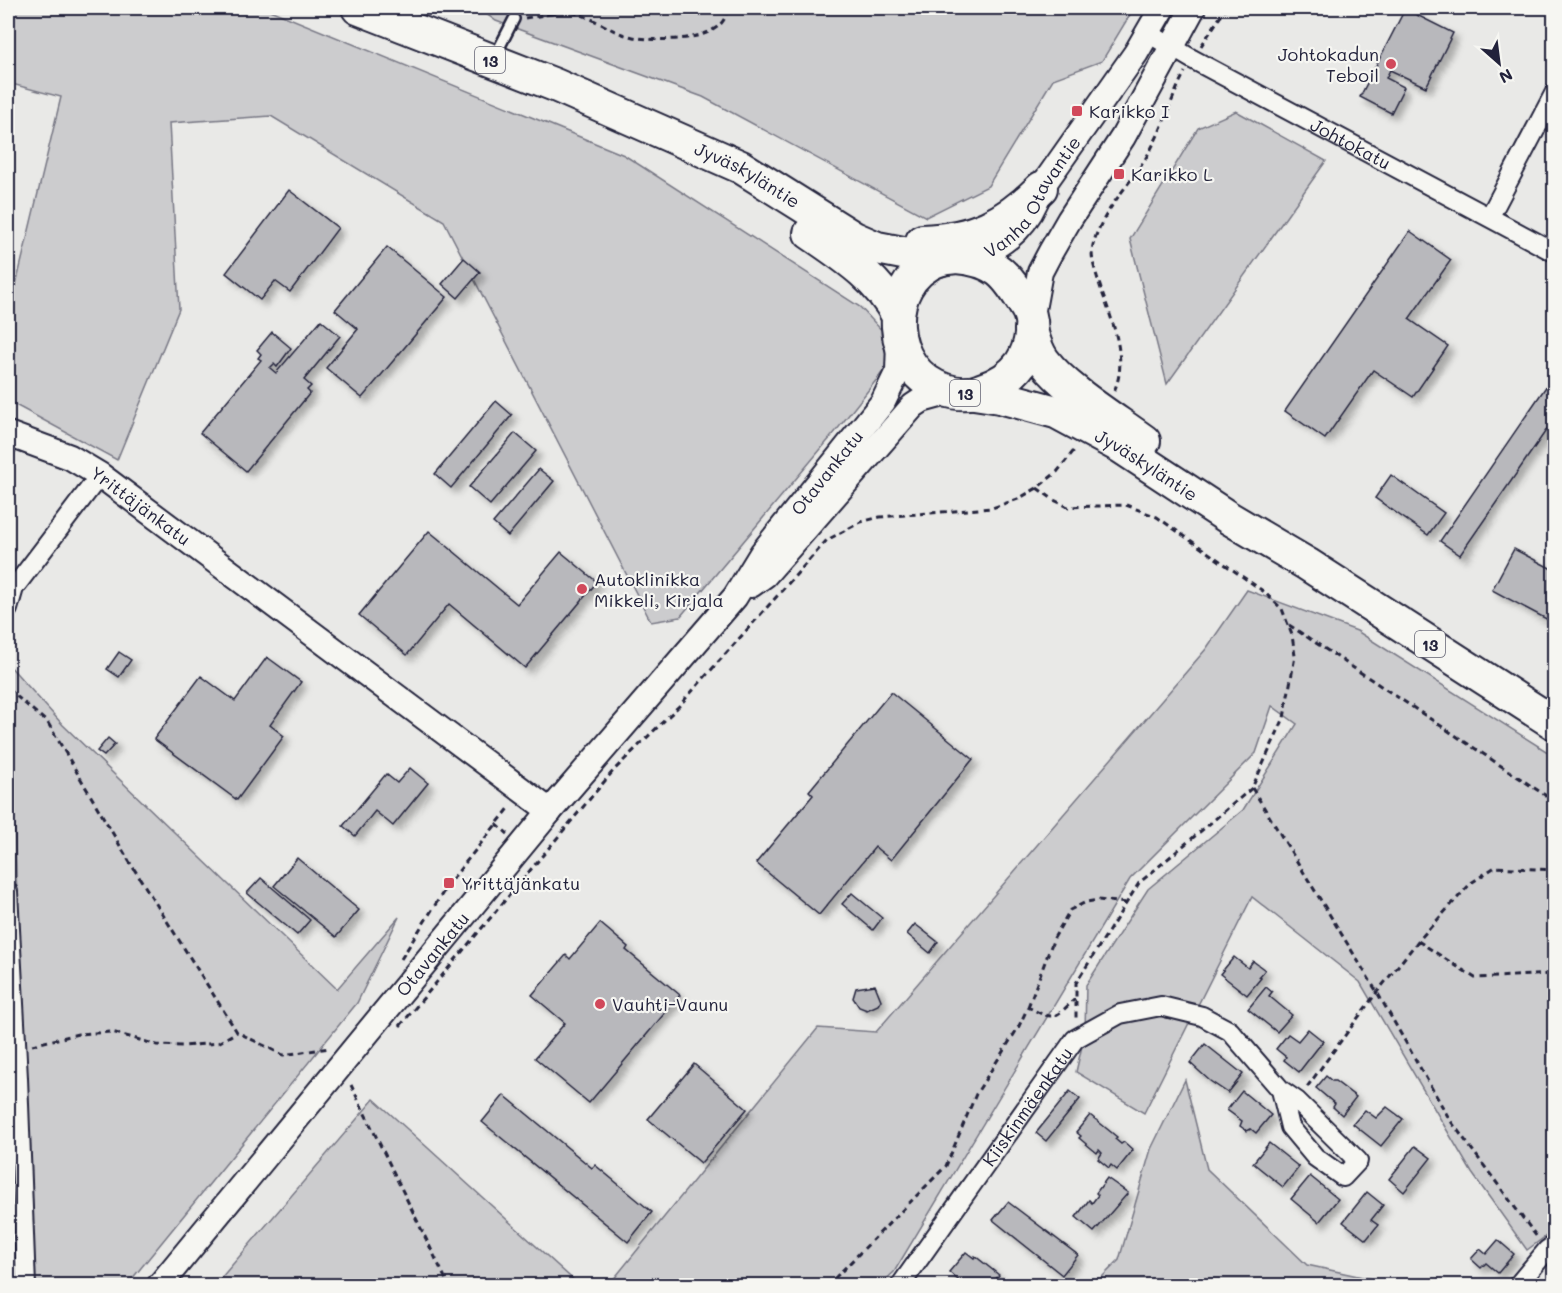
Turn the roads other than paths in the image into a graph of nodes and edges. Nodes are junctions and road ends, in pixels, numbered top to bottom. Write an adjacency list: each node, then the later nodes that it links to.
1 (358, 8): 7 (highway, Jyväskyläntie / 13)
2 (1162, 8): 5 (main road, Vanha Otavantie)
3 (1193, 8): 6 (main road, Vanha Otavantie)
4 (514, 19): 7 (lane)
5 (1148, 33): 6 (street, Johtokatu); 10 (main road, Vanha Otavantie)
6 (1182, 54): 11 (street, Johtokatu); 16 (main road, Vanha Otavantie)
7 (492, 61): 9 (highway, Jyväskyläntie / 13)
8 (1554, 94): 11 (street)
9 (622, 114): 12 (highway, Jyväskyläntie / 13); 17 (highway, Jyväskyläntie / 13)
10 (1041, 188): 12 (highway); 14 (main road, Vanha Otavantie)
11 (1490, 216): 13 (street, Johtokatu)
12 (833, 224): 15 (highway, Jyväskyläntie / 13)
13 (1554, 252)
14 (975, 258): 15 (highway, 13); 16 (highway, 13)
15 (939, 260): 17 (highway)
16 (1031, 323): 18 (highway, 13); 21 (highway, Jyväskyläntie / 13)
17 (899, 329): 18 (highway, 13); 22 (main road, Otavankatu)
18 (963, 392): 21 (highway, Jyväskyläntie / 13); 22 (main road, Otavankatu)
19 (8, 434): 20 (main road, Yrittäjänkatu)
20 (100, 475): 23 (street); 25 (main road, Yrittäjänkatu)
21 (1307, 564): 24 (highway, Jyväskyläntie / 13)
22 (735, 597): 25 (main road, Otavankatu)
23 (8, 609)
24 (1554, 723)
25 (550, 811): 31 (main road, Otavankatu)
26 (8, 892): 27 (street)
27 (13, 1079): 30 (street)
28 (1281, 1090): 28 (street, Kiiskinmäenkatu); 32 (street, Kiiskinmäenkatu)
29 (1552, 1253): 33 (street)
30 (26, 1286)
31 (159, 1286)
32 (900, 1286)
33 (1517, 1286)

